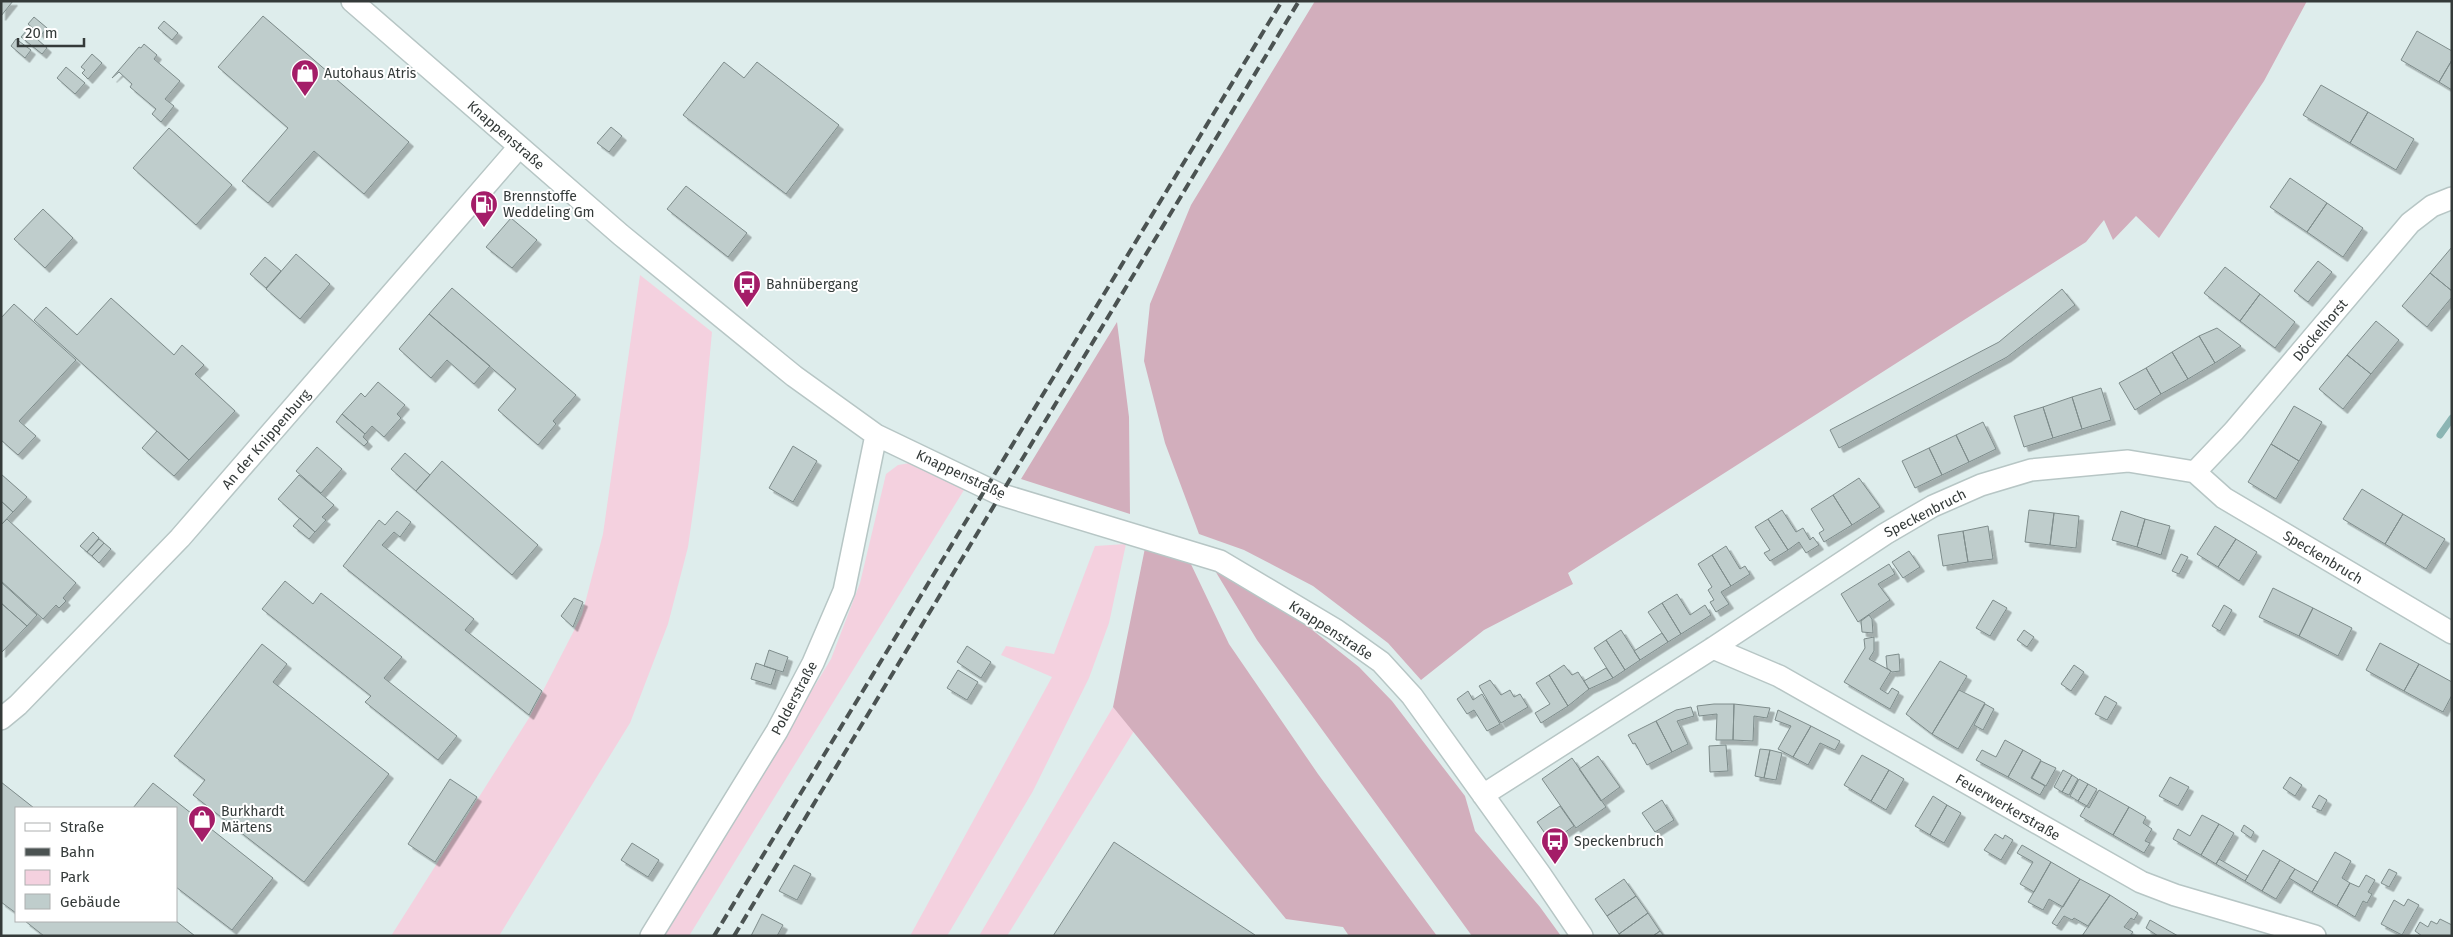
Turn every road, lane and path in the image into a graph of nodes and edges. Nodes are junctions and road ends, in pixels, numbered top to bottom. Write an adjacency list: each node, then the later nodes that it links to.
1 (352, 1): 2 (street, Knappenstraße)
2 (519, 147): 4 (street, Knappenstraße); 8 (street, An der Knippenburg)
3 (2452, 198): 5 (street, Döckelhorst)
4 (876, 435): 9 (street, Knappenstraße); 10 (street, Polderstraße)
5 (2195, 472): 6 (street, Speckenbruch); 7 (street, Speckenbruch)
6 (2452, 633)
7 (1713, 648): 9 (street, Speckenbruch); 12 (street, Feuerwerkerstraße)
8 (1, 719)
9 (1483, 794): 11 (street, Knappenstraße)
10 (651, 936)
11 (1582, 936)
12 (2315, 936)

